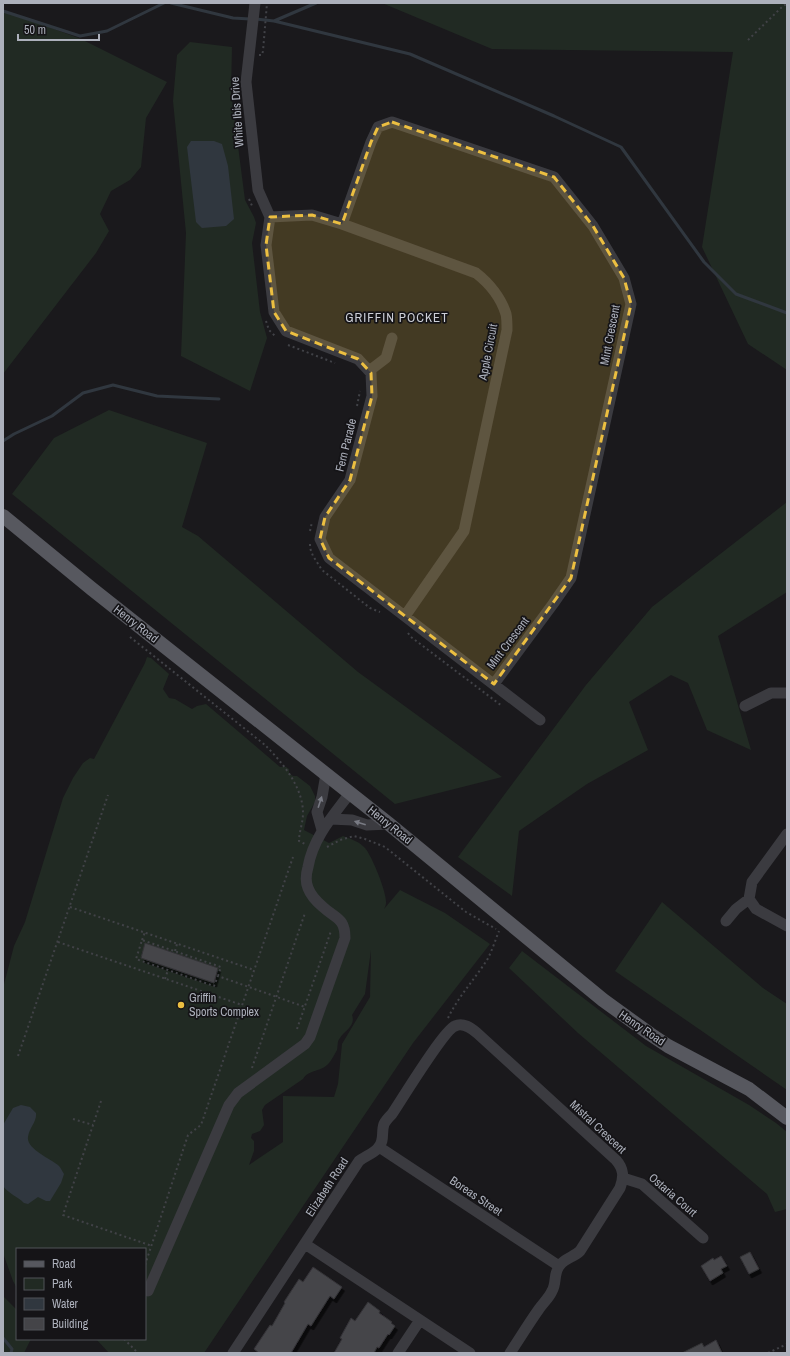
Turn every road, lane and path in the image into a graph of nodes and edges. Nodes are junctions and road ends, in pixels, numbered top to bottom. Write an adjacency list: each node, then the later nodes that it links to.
1 (255, 3): 5 (street, White Ibis Drive)
2 (267, 3): 5 (path)
3 (787, 4): 4 (path)
4 (748, 40)
5 (250, 53): 8 (street, White Ibis Drive)
6 (248, 193): 7 (path)
7 (254, 211)
8 (270, 217): 9 (street, Apple Circuit); 15 (street)
9 (342, 224): 23 (street, Apple Circuit); 26 (street, Mint Crescent)
10 (265, 318): 11 (path)
11 (277, 338)
12 (392, 338): 15 (street)
13 (287, 344): 14 (path)
14 (339, 364)
15 (369, 370): 23 (street, Fern Parade)
16 (360, 391): 17 (path)
17 (356, 413)
18 (3, 516): 31 (main road, Henry Road)
19 (312, 520): 20 (path)
20 (310, 534)
21 (310, 541): 22 (path)
22 (385, 614)
23 (404, 616): 26 (street, Fern Parade)
24 (405, 628): 28 (path)
25 (125, 632): 38 (path)
26 (494, 684): 30 (street, Fern Parade)
27 (787, 693): 29 (street)
28 (503, 706)
29 (745, 706)
30 (540, 720)
31 (326, 774): 32 (main road, Henry Road); 36 (street, one-way to 31)
32 (350, 793): 34 (street); 35 (main road, Henry Road)
33 (108, 795): 41 (path)
34 (331, 819): 35 (street, one-way to 34); 36 (street)
35 (389, 824): 66 (main road, Henry Road)
36 (322, 830): 38 (street)
37 (787, 834): 40 (street)
38 (314, 847): 46 (path); 76 (street)
39 (293, 857): 54 (path)
40 (749, 899): 43 (street); 44 (street)
41 (70, 906): 47 (path); 50 (path)
42 (306, 913): 58 (path)
43 (726, 921)
44 (787, 926)
45 (331, 931): 60 (path)
46 (499, 931): 48 (path); 61 (path)
47 (145, 932): 49 (path); 51 (path)
48 (504, 933)
49 (142, 940): 52 (path); 53 (path)
50 (57, 942): 56 (path); 63 (path)
51 (177, 944): 52 (path); 54 (path)
52 (175, 951): 55 (path)
53 (168, 970): 55 (path); 56 (path)
54 (254, 970): 57 (path)
55 (218, 976): 57 (path)
56 (165, 979): 59 (path)
57 (248, 987): 58 (path); 59 (path)
58 (276, 998): 60 (path); 64 (path)
59 (242, 1005): 73 (path)
60 (305, 1007): 62 (path)
61 (456, 1025): 69 (street); 70 (street, Mistral Crescent)
62 (297, 1029)
63 (18, 1056)
64 (252, 1068)
65 (101, 1101): 68 (path)
66 (787, 1118)
67 (73, 1119): 68 (path)
68 (93, 1125): 73 (path)
69 (379, 1147): 72 (street, Elizabeth Road); 75 (street, Boreas Street)
70 (623, 1178): 71 (street, Ostaria Court); 75 (street)
71 (703, 1238)
72 (305, 1244): 77 (street); 81 (street, Elizabeth Road)
73 (152, 1246): 74 (path)
74 (146, 1262)
75 (559, 1266): 84 (street)
76 (148, 1291)
77 (420, 1320): 82 (street); 83 (street)
78 (125, 1340): 80 (path)
79 (787, 1344): 85 (path)
80 (138, 1353)
81 (233, 1353)
82 (398, 1353)
83 (470, 1353)
84 (510, 1353)
85 (768, 1353)

